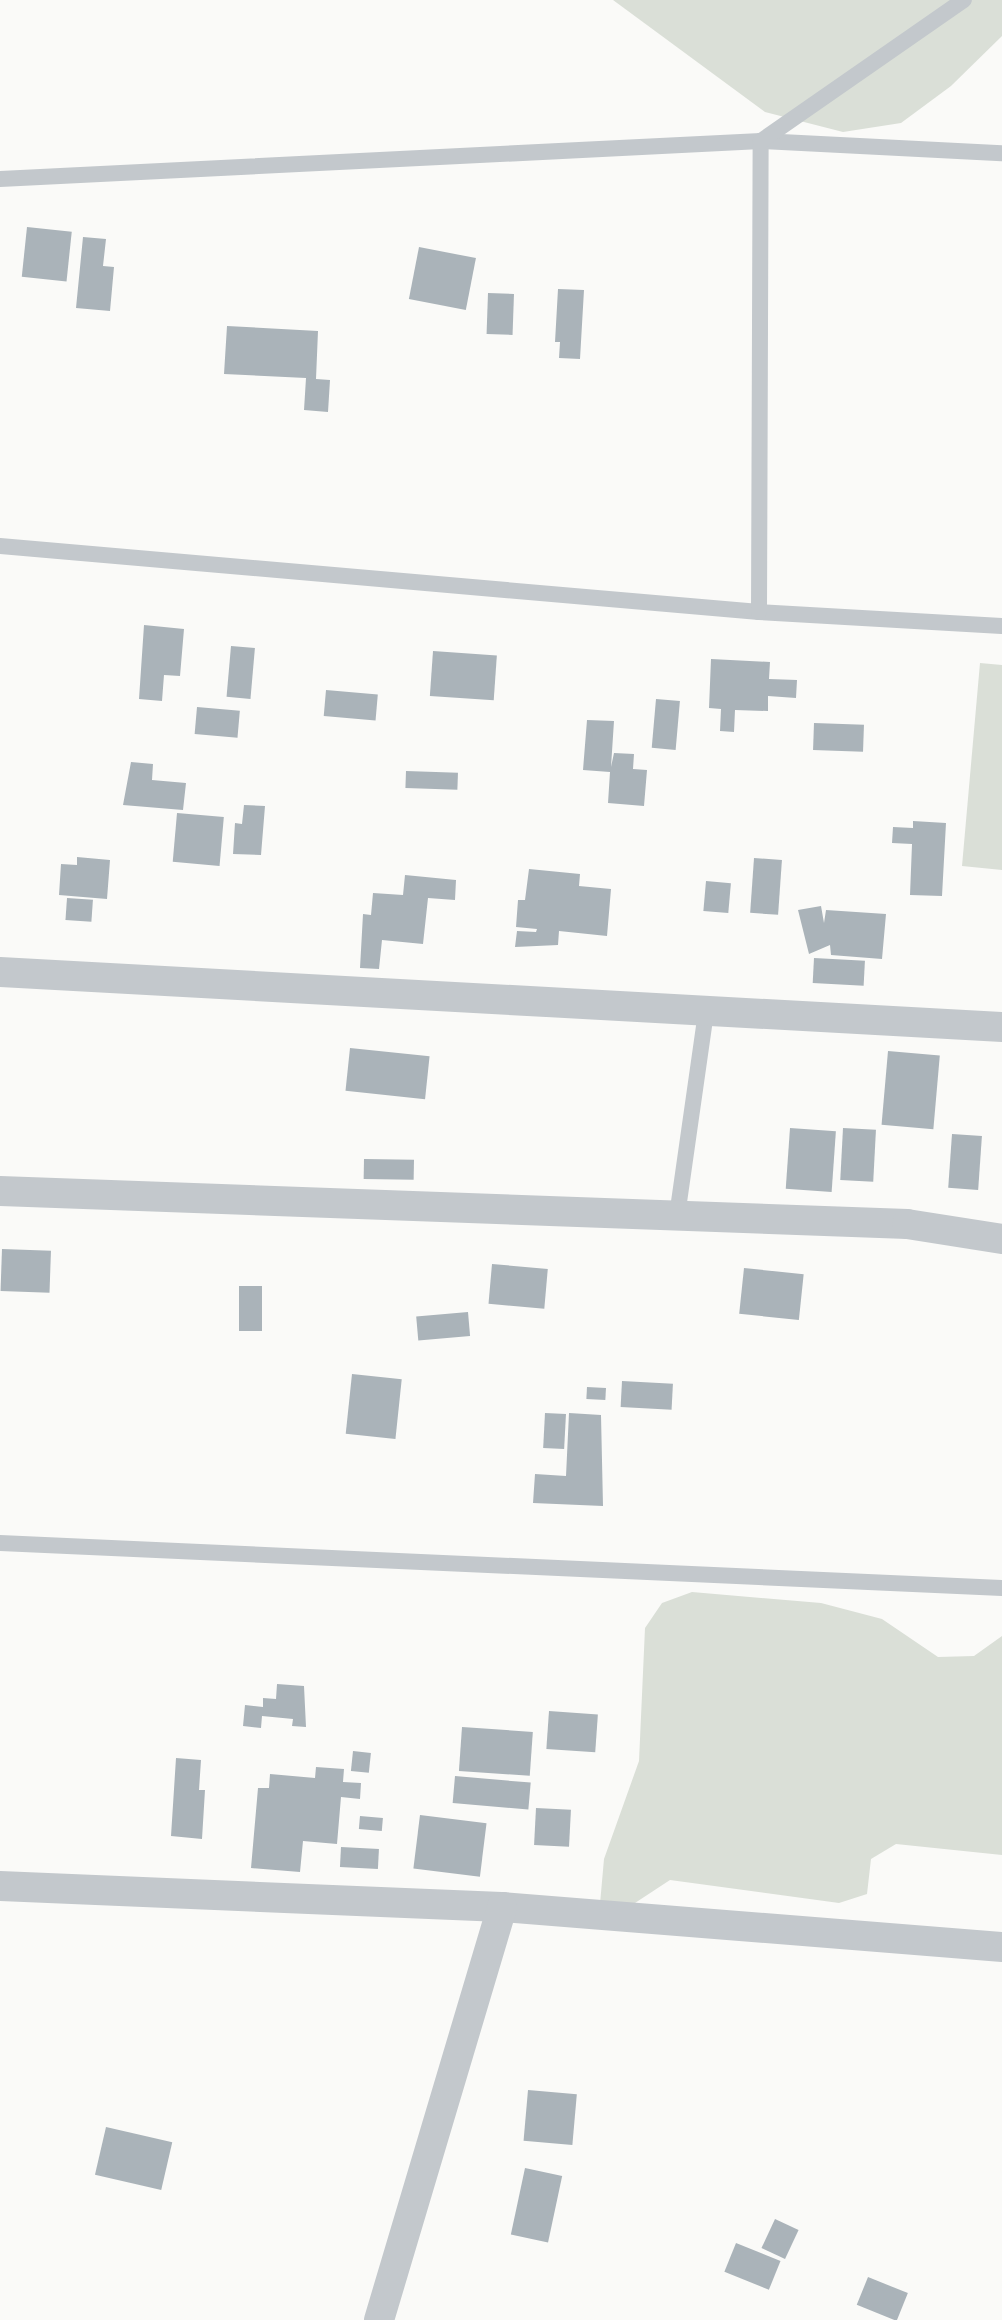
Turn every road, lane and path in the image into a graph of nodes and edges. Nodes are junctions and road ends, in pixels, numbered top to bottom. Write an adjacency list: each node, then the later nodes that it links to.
1 (964, 0): 2 (lane)
2 (761, 141): 3 (lane); 4 (lane); 6 (lane)
3 (1002, 153)
4 (0, 179)
5 (0, 546): 6 (lane)
6 (759, 612): 7 (lane)
7 (1002, 626)
8 (0, 972): 9 (street)
9 (706, 1013): 10 (street); 12 (lane)
10 (1002, 1027)
11 (0, 1191): 12 (street)
12 (677, 1216): 13 (street)
13 (1002, 1239)
14 (0, 1543): 15 (lane)
15 (1002, 1588)
16 (0, 1886): 17 (street)
17 (502, 1907): 18 (street); 19 (street)
18 (1002, 1947)
19 (379, 2320)

